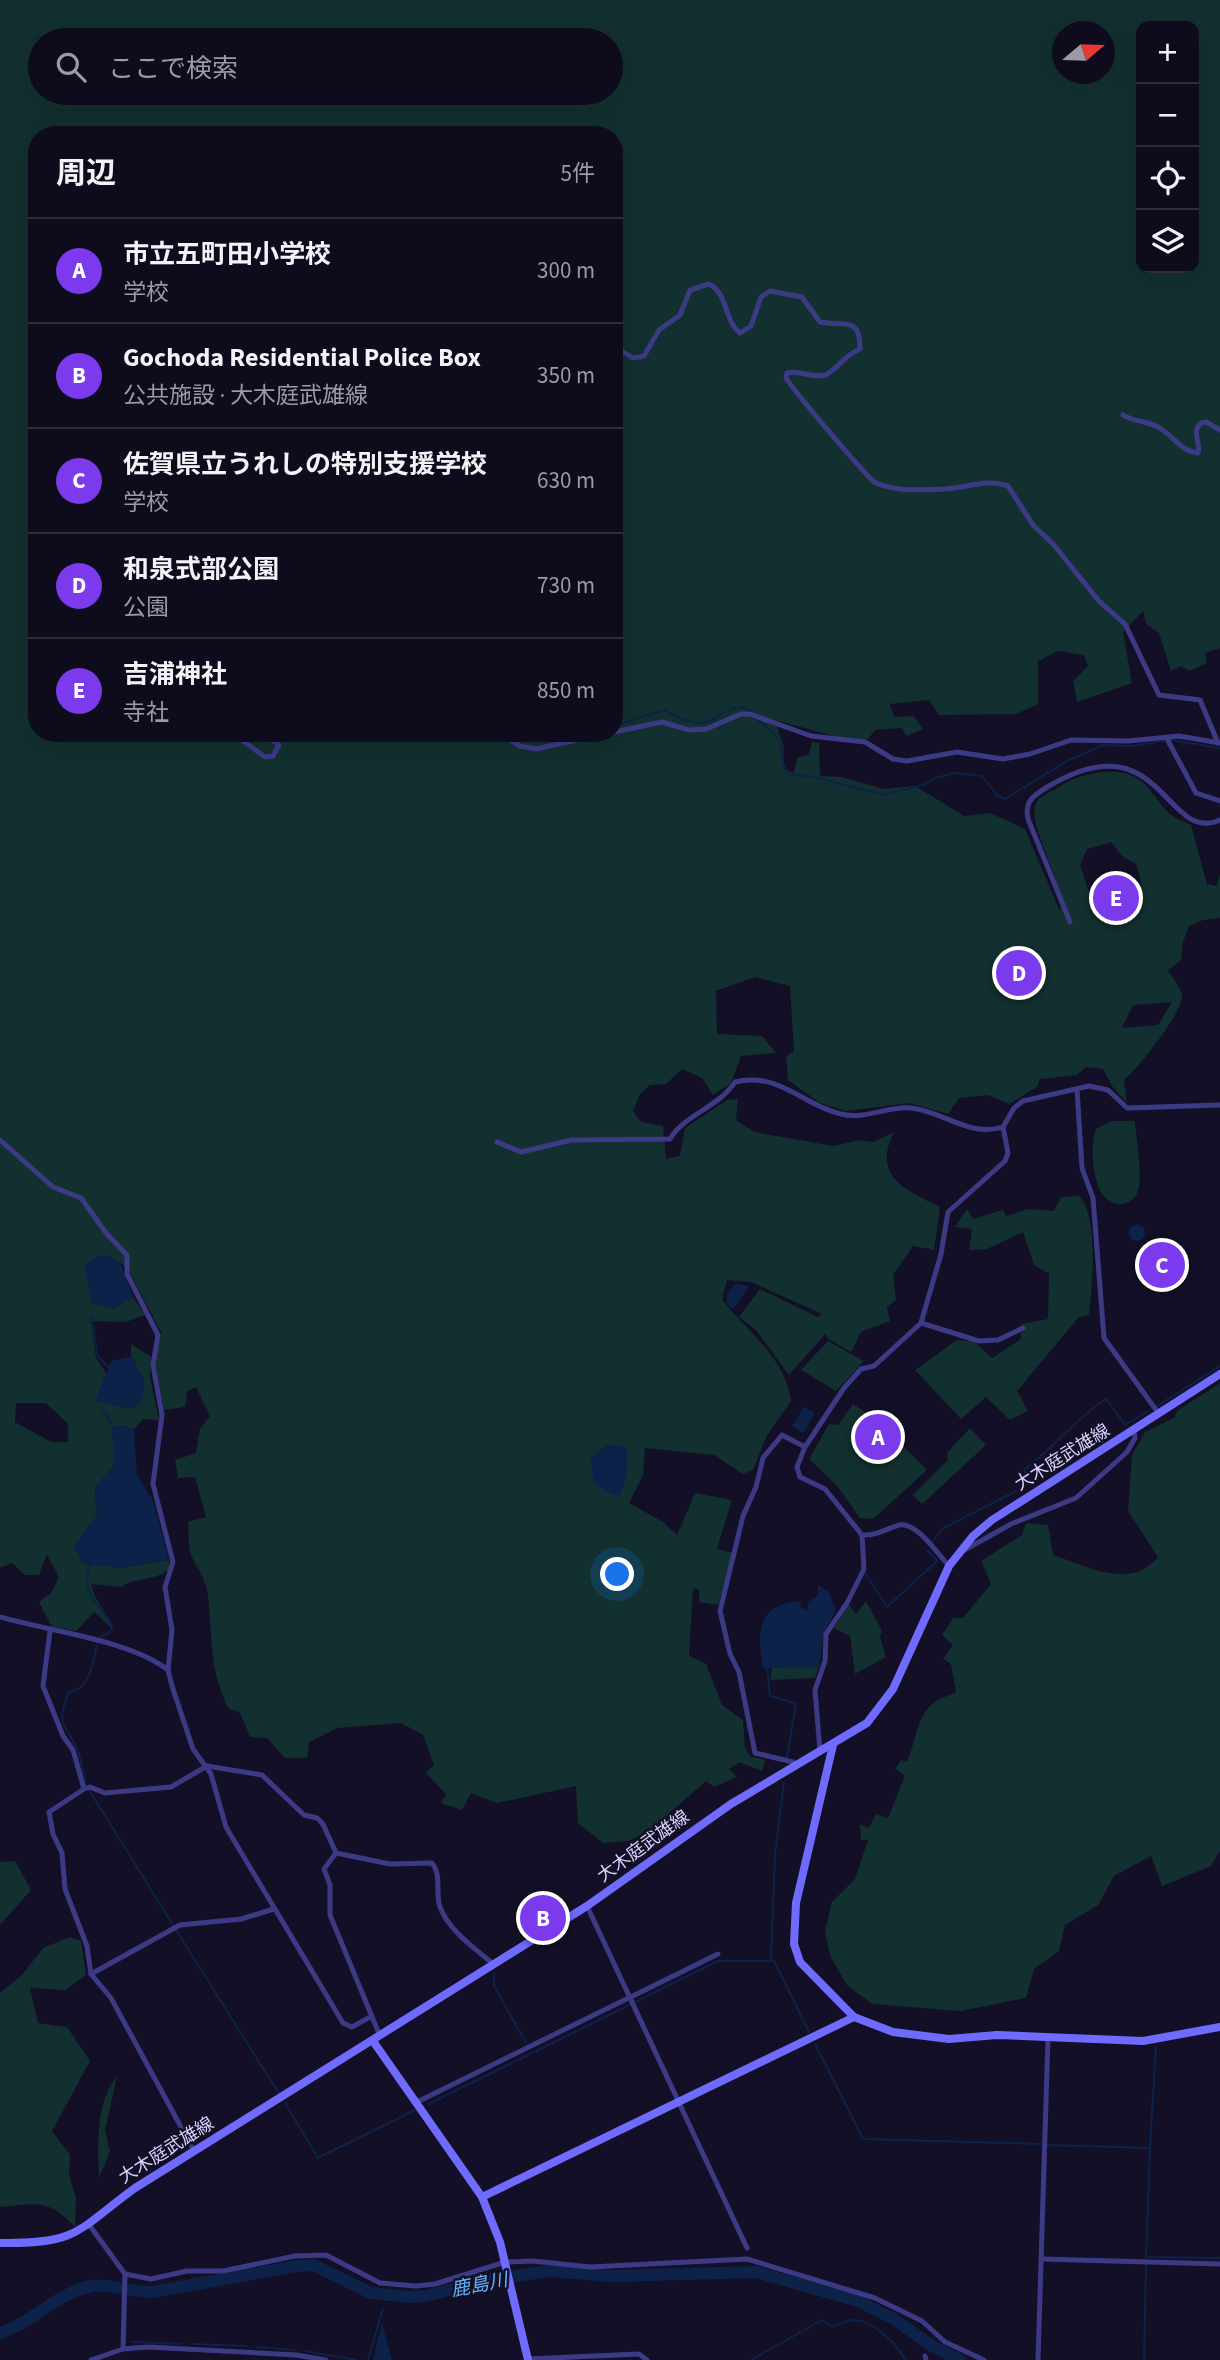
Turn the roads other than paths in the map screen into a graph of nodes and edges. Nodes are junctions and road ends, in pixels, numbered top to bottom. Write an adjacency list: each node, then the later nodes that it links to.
1 (623, 352): 10 (street)
2 (1123, 415): 3 (street)
3 (1220, 430)
4 (623, 731): 5 (street)
5 (1167, 740): 10 (street); 11 (street)
6 (244, 742): 7 (street)
7 (275, 742)
8 (514, 742): 9 (street)
9 (569, 742)
10 (1219, 743)
11 (1220, 801)
12 (1220, 820): 13 (street)
13 (1070, 922)
14 (1077, 1089): 15 (street); 16 (street); 22 (street)
15 (1220, 1105)
16 (1003, 1127): 18 (street); 19 (street)
17 (0, 1140): 30 (street)
18 (497, 1142)
19 (921, 1323): 20 (street); 24 (street)
20 (1023, 1328)
21 (1220, 1374): 22 (main road, 大木庭武雄線)
22 (1159, 1414): 23 (main road, 大木庭武雄線)
23 (1134, 1431): 26 (main road, 大木庭武雄線); 26 (street)
24 (805, 1447): 25 (street); 34 (street)
25 (862, 1535): 27 (street); 32 (street)
26 (958, 1553): 27 (main road, 大木庭武雄線)
27 (949, 1566): 31 (main road, 大木庭武雄線)
28 (0, 1617): 29 (street)
29 (50, 1631): 30 (street); 35 (street)
30 (168, 1670): 33 (street)
31 (833, 1745): 32 (main road, 大木庭武雄線); 44 (main road)
32 (820, 1751): 34 (main road, 大木庭武雄線)
33 (208, 1766): 35 (street); 36 (street); 38 (street)
34 (797, 1766): 37 (main road, 大木庭武雄線)
35 (84, 1789): 41 (street)
36 (336, 1853): 40 (street); 43 (street)
37 (587, 1906): 40 (main road, 大木庭武雄線); 42 (street)
38 (274, 1909): 41 (street); 43 (street)
39 (718, 1954): 42 (street)
40 (494, 1965): 47 (main road, 大木庭武雄線)
41 (91, 1974): 50 (street)
42 (629, 1998): 48 (street); 49 (street)
43 (370, 2017): 47 (street)
44 (854, 2017): 46 (main road); 49 (main road)
45 (1220, 2027): 46 (main road)
46 (1048, 2037): 55 (street)
47 (376, 2038): 48 (main road); 50 (main road, 大木庭武雄線)
48 (417, 2102): 51 (main road)
49 (678, 2102): 51 (main road); 54 (street)
50 (194, 2151): 52 (main road, 大木庭武雄線)
51 (482, 2197): 56 (main road)
52 (90, 2226): 53 (main road, 大木庭武雄線); 58 (street)
53 (0, 2243)
54 (747, 2248)
55 (1041, 2259): 57 (street); 65 (street)
56 (505, 2262): 58 (street); 62 (main road); 64 (street)
57 (1220, 2264)
58 (125, 2276): 59 (street)
59 (123, 2349): 60 (street); 61 (street)
60 (92, 2360)
61 (326, 2360)
62 (527, 2360): 63 (street)
63 (647, 2360)
64 (984, 2360)
65 (1038, 2360)

